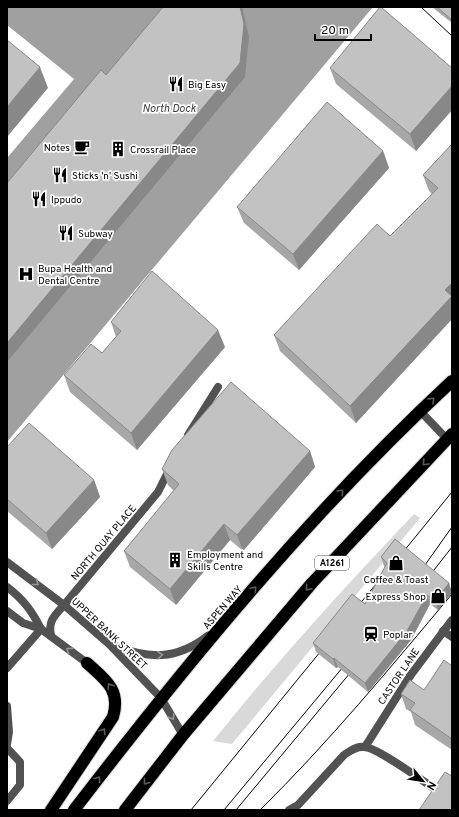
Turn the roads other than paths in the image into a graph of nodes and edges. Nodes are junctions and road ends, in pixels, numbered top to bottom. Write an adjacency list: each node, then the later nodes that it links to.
1 (452, 381): 3 (highway, ASPEN WAY, one-way to 1)
2 (218, 387): 5 (street)
3 (420, 412): 4 (street); 11 (highway, ASPEN WAY, one-way to 3)
4 (449, 437): 22 (highway, A1261, one-way to 22)
5 (184, 442)
6 (175, 459): 9 (street, NORTH QUAY PLACE)
7 (7, 562): 9 (street, UPPER BANK STREET, one-way to 9)
8 (7, 587): 13 (street)
9 (64, 604): 15 (street, NORTH QUAY PLACE); 17 (street, UPPER BANK STREET)
10 (7, 611): 13 (street)
11 (228, 618): 17 (street, one-way to 11); 20 (highway, ASPEN WAY)
12 (452, 620): 14 (street, CASTOR LANE)
13 (41, 629): 15 (street); 19 (street)
14 (443, 631): 16 (street); 24 (street, CASTOR LANE)
15 (51, 636): 18 (street, one-way to 15)
16 (452, 637)
17 (109, 644): 20 (street, UPPER BANK STREET)
18 (87, 663): 27 (highway, one-way to 18)
19 (7, 668)
20 (161, 698): 22 (street, UPPER BANK STREET, one-way to 22); 28 (highway, ASPEN WAY, one-way to 20)
21 (7, 706): 23 (street)
22 (183, 735): 29 (highway, A1261, one-way to 29)
23 (7, 744)
24 (365, 746): 30 (street); 31 (street)
25 (7, 748): 26 (street)
26 (7, 801)
27 (51, 810)
28 (74, 810)
29 (125, 810)
30 (289, 810)
31 (426, 810)

